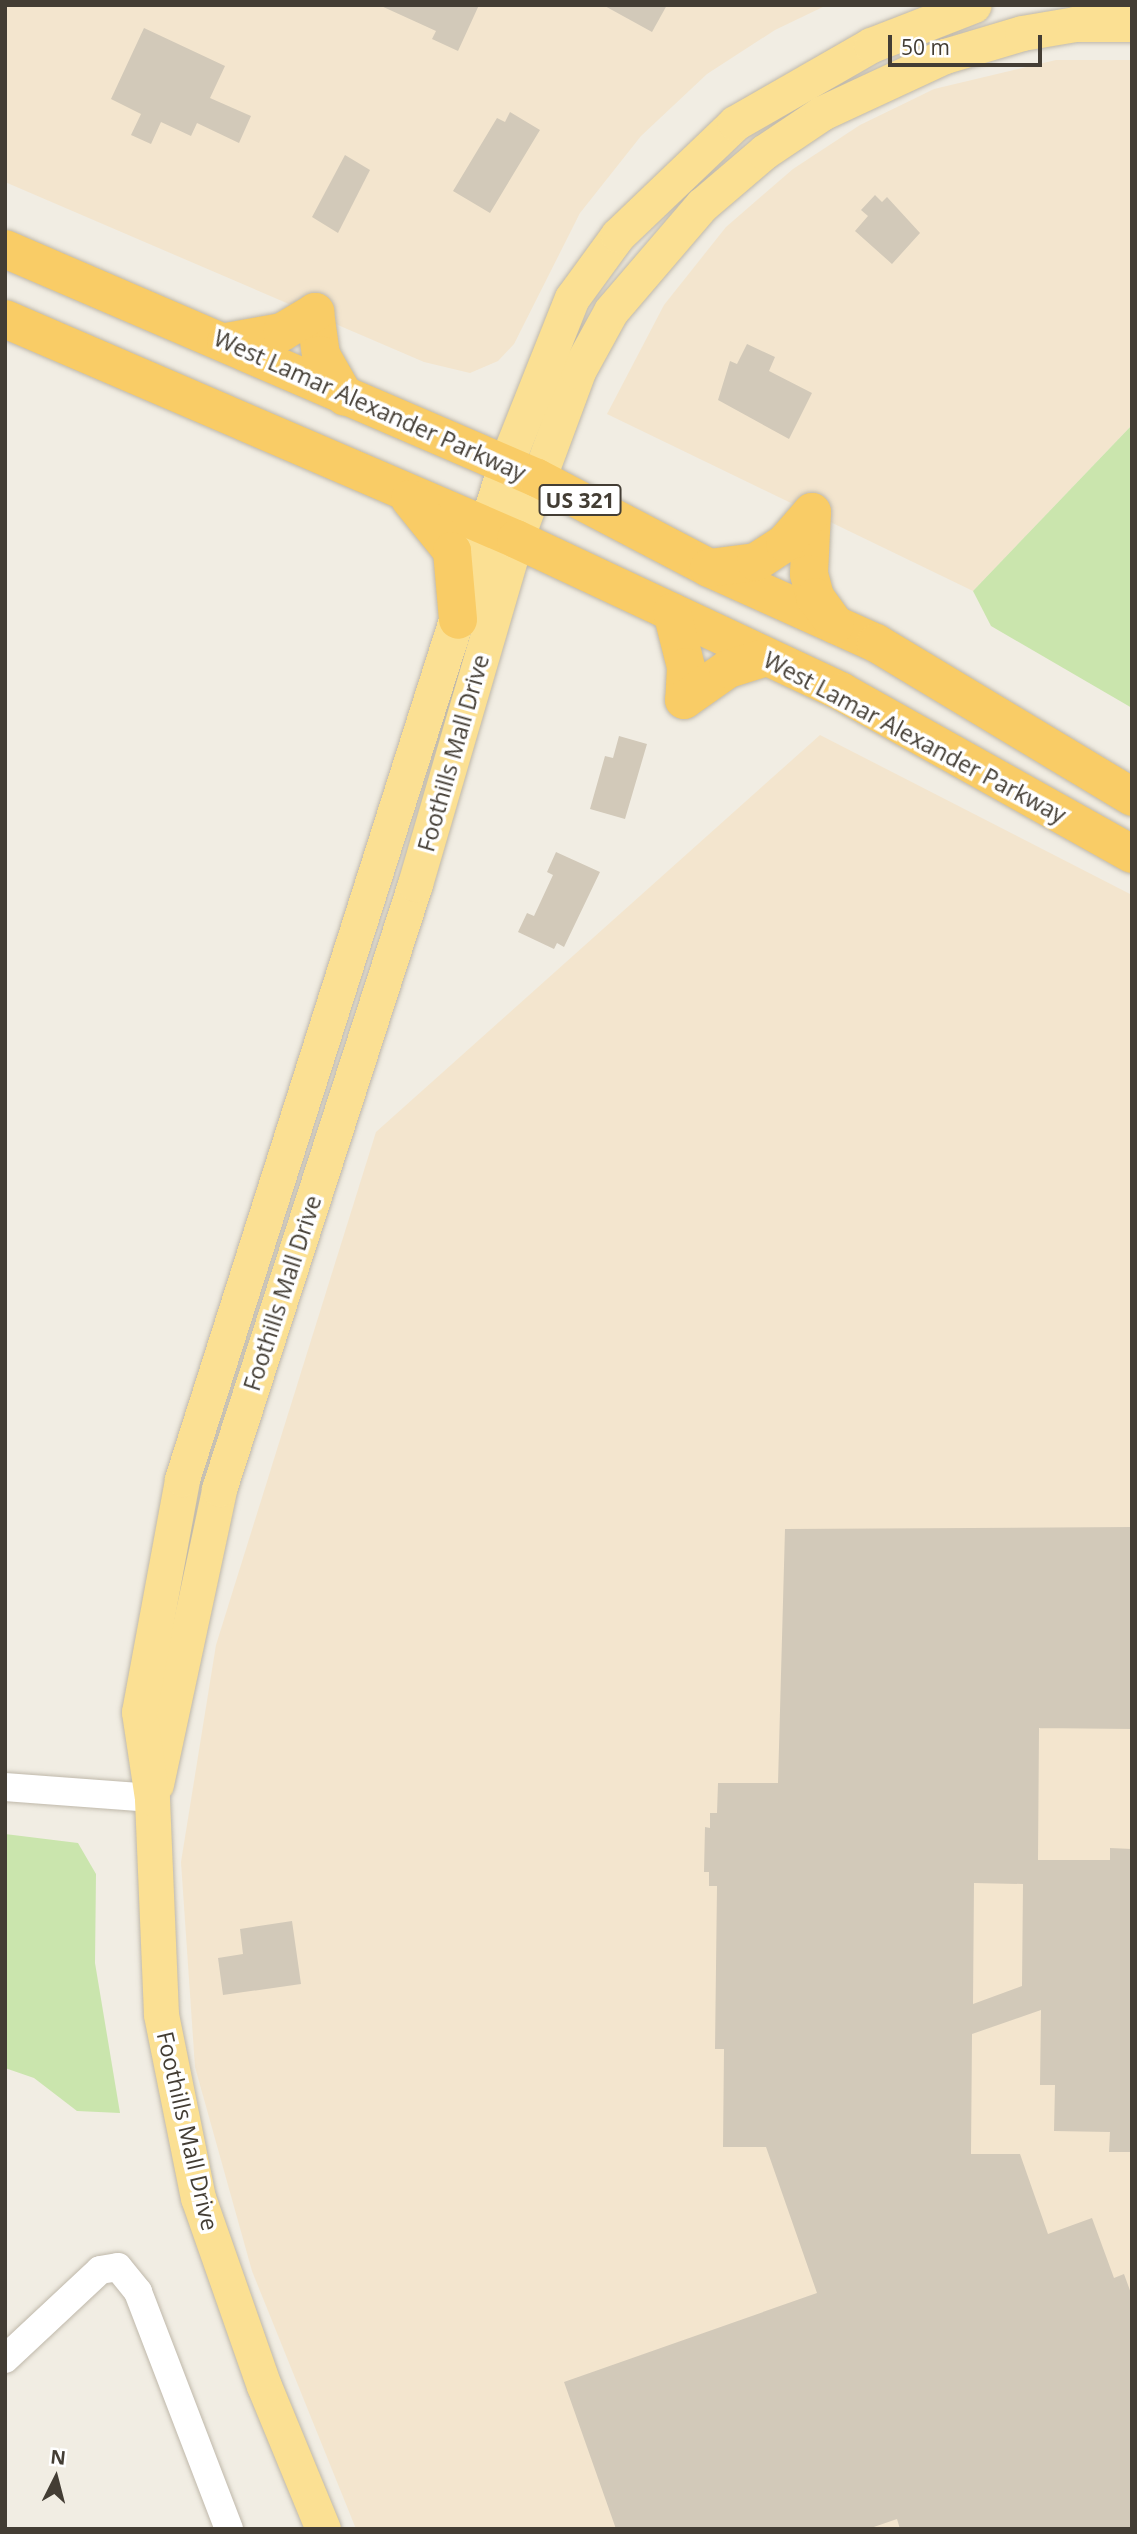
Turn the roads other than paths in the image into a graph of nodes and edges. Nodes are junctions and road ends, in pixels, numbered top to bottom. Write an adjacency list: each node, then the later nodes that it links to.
1 (974, 5): 7 (main road, Foothills Mall Drive)
2 (1132, 23): 7 (main road, Foothills Mall Drive)
3 (5, 249): 5 (highway, West Lamar Alexander Parkway / US 321)
4 (5, 319): 8 (highway, West Lamar Alexander Parkway / US 321)
5 (226, 342): 6 (highway, West Lamar Alexander Parkway / US 321); 6 (highway)
6 (345, 397): 7 (highway, West Lamar Alexander Parkway / US 321)
7 (521, 472): 9 (main road, Foothills Mall Drive); 10 (highway, West Lamar Alexander Parkway / US 321)
8 (402, 489): 9 (highway, West Lamar Alexander Parkway / US 321); 12 (highway)
9 (502, 532): 11 (highway, West Lamar Alexander Parkway / US 321); 12 (main road, Foothills Mall Drive); 18 (main road, Foothills Mall Drive)
10 (709, 568): 13 (highway, West Lamar Alexander Parkway / US 321); 13 (highway)
11 (673, 612): 14 (highway, West Lamar Alexander Parkway / US 321); 14 (highway)
12 (457, 620): 18 (main road, Foothills Mall Drive)
13 (835, 625): 15 (highway, West Lamar Alexander Parkway / US 321)
14 (767, 657): 16 (highway, West Lamar Alexander Parkway / US 321)
15 (1132, 797)
16 (1132, 854)
17 (5, 1787): 18 (street)
18 (152, 1798): 21 (main road, Foothills Mall Drive)
19 (5, 2358): 20 (street)
20 (229, 2529)
21 (323, 2529)

